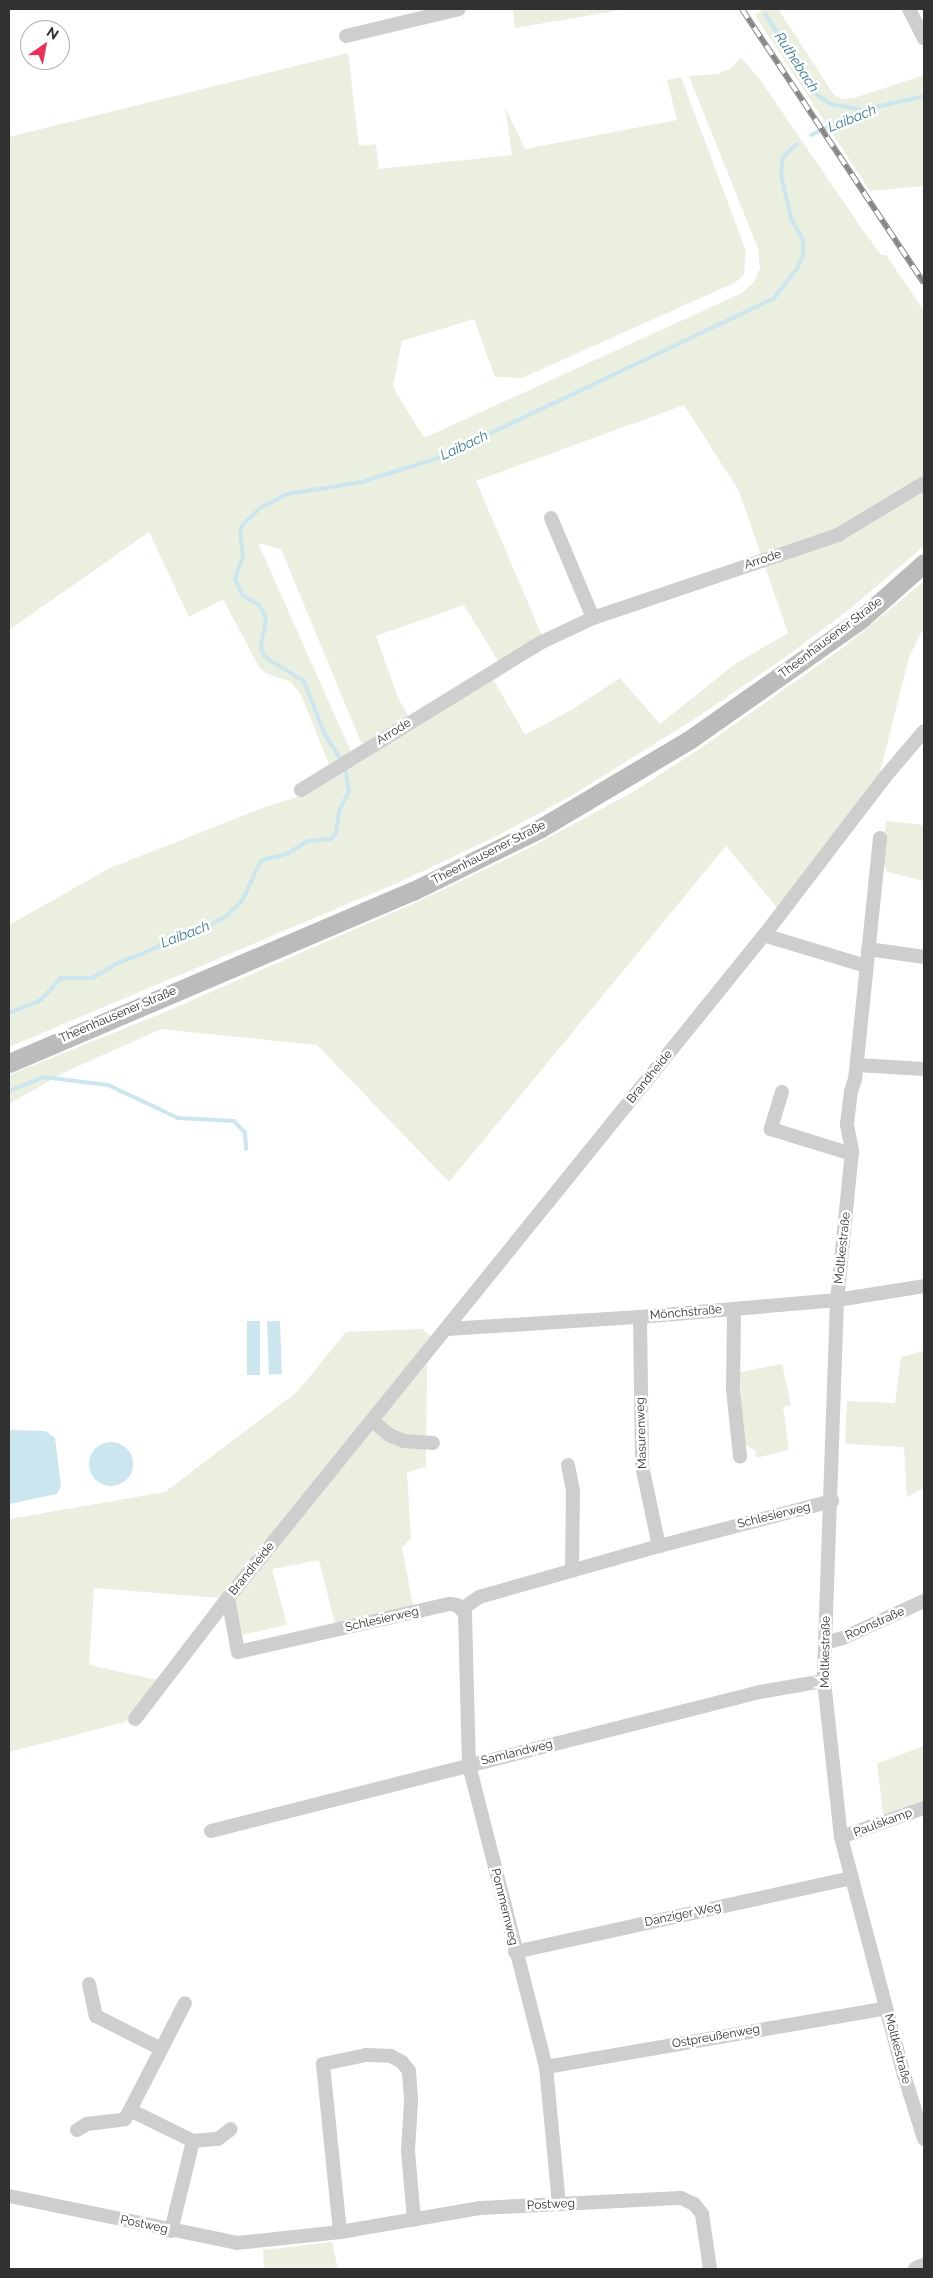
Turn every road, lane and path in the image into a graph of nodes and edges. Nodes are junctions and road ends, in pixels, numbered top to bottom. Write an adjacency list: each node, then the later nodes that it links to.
1 (459, 9): 3 (street)
2 (909, 9): 4 (street)
3 (346, 36)
4 (924, 38)
5 (924, 483): 8 (street, Arrode)
6 (551, 518): 8 (street)
7 (924, 563): 16 (main road, Theenhausener Straße)
8 (593, 618): 10 (street, Arrode)
9 (924, 730): 12 (street, Brandheide)
10 (300, 790)
11 (880, 838): 13 (street, Moltkestraße)
12 (765, 934): 15 (street); 25 (street, Brandheide)
13 (868, 949): 14 (street); 15 (street, Moltkestraße)
14 (924, 957)
15 (866, 966): 17 (street, Moltkestraße)
16 (9, 1063)
17 (856, 1065): 18 (street); 20 (street, Moltkestraße)
18 (924, 1069)
19 (782, 1092): 20 (street)
20 (852, 1154): 22 (street, Moltkestraße)
21 (924, 1286): 22 (street, Mönchstraße)
22 (837, 1300): 23 (street, Mönchstraße); 30 (street, Moltkestraße)
23 (734, 1309): 24 (street, Mönchstraße); 28 (street)
24 (640, 1317): 25 (street, Mönchstraße); 31 (street, Masurenweg)
25 (447, 1329): 26 (street, Brandheide)
26 (373, 1421): 27 (street); 33 (street, Brandheide)
27 (433, 1443)
28 (740, 1457)
29 (568, 1465): 32 (street)
30 (832, 1501): 31 (street, Schlesierweg); 36 (street, Moltkestraße)
31 (659, 1546): 32 (street, Schlesierweg)
32 (572, 1571): 35 (street, Schlesierweg)
33 (228, 1598): 35 (street, Schlesierweg); 38 (street, Brandheide)
34 (924, 1601): 36 (street, Roonstraße)
35 (462, 1609): 39 (street, Pommernweg)
36 (825, 1643): 37 (street, Moltkestraße)
37 (824, 1681): 39 (street, Samlandweg); 42 (street, Moltkestraße)
38 (135, 1719)
39 (469, 1765): 41 (street, Samlandweg); 44 (street, Pommernweg)
40 (924, 1808): 42 (street, Paulskamp)
41 (211, 1831)
42 (840, 1837): 43 (street, Moltkestraße)
43 (851, 1878): 44 (street, Danziger Weg); 47 (street, Moltkestraße)
44 (515, 1952): 49 (street, Pommernweg)
45 (89, 1984): 48 (street)
46 (185, 2003): 48 (street)
47 (886, 2008): 49 (street, Ostpreußenweg); 53 (street, Moltkestraße)
48 (161, 2049): 50 (street)
49 (546, 2067): 56 (street, Pommernweg)
50 (130, 2110): 52 (street); 54 (street)
51 (231, 2129): 54 (street)
52 (77, 2130)
53 (924, 2139)
54 (193, 2141): 58 (street)
55 (9, 2196): 58 (street, Postweg)
56 (559, 2204): 57 (street, Postweg); 61 (street, Postweg)
57 (414, 2220): 59 (street, Postweg); 59 (street)
58 (171, 2231): 59 (street, Postweg)
59 (340, 2232)
60 (924, 2266): 62 (street)
61 (710, 2269)
62 (916, 2269)

